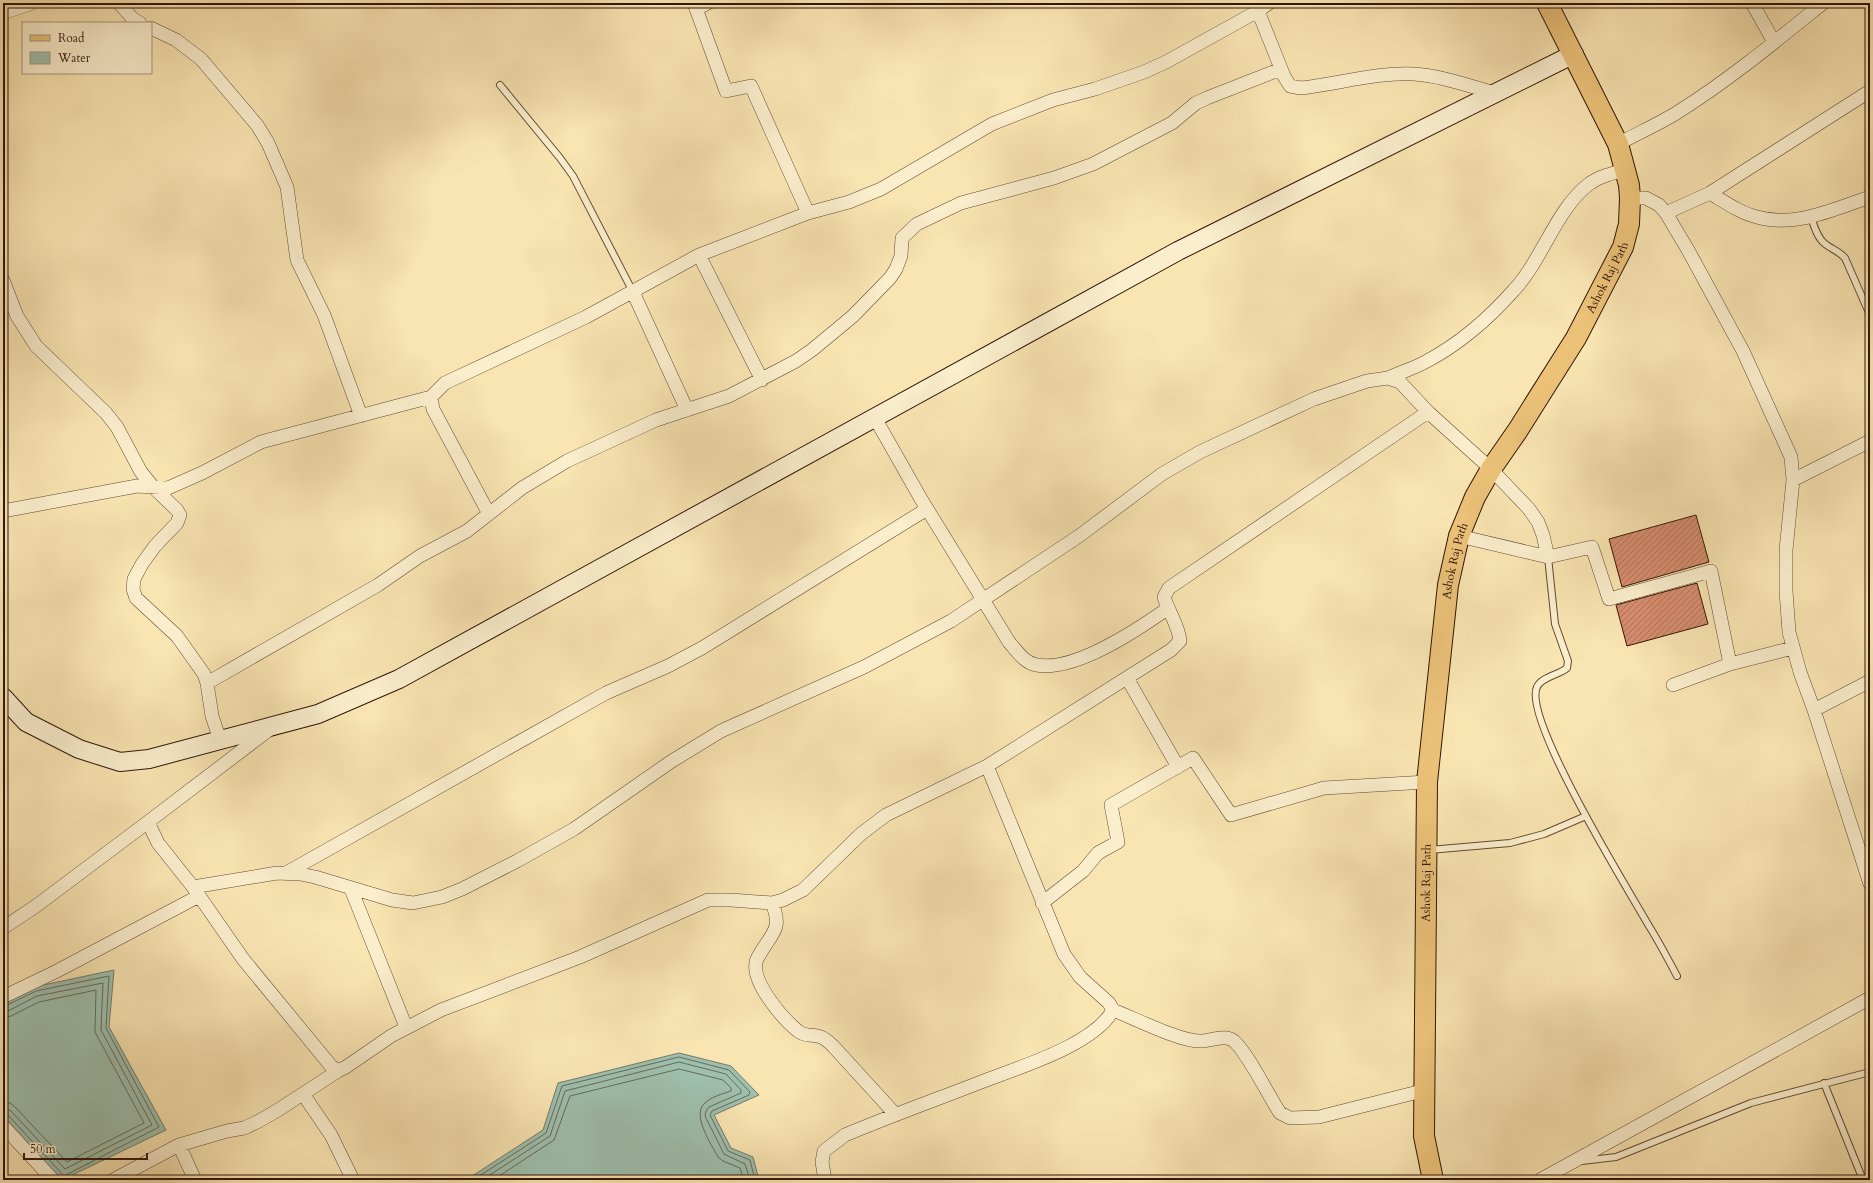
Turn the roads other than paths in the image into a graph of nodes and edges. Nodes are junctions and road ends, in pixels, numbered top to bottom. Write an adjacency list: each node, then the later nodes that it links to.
1 (32, 3): 10 (street)
2 (119, 3): 11 (street)
3 (708, 3): 8 (street)
4 (1269, 3): 9 (street)
5 (1547, 3): 14 (main road, Ashok Raj Path)
6 (1752, 3): 13 (street)
7 (1823, 3): 13 (street)
8 (695, 6): 24 (street)
9 (1258, 11): 15 (street); 24 (street)
10 (3, 14)
11 (138, 22)
12 (152, 28): 36 (street)
13 (1774, 42): 19 (street)
14 (1574, 54): 18 (main road); 19 (main road, Ashok Raj Path)
15 (1281, 69): 18 (street); 32 (street)
16 (500, 85): 29 (lane)
17 (1870, 91): 21 (street)
18 (1495, 93): 37 (main road)
19 (1618, 144): 20 (main road, Ashok Raj Path)
20 (1626, 170): 23 (main road, Ashok Raj Path); 31 (street)
21 (1710, 193): 25 (street); 26 (street)
22 (1870, 197): 26 (street)
23 (1630, 198): 25 (street); 39 (main road, Ashok Raj Path)
24 (808, 213): 27 (street)
25 (1666, 213): 40 (street)
26 (1811, 217): 30 (lane)
27 (699, 255): 29 (street); 32 (street)
28 (3, 280): 41 (street)
29 (633, 292): 33 (street); 34 (street)
30 (1870, 315)
31 (1388, 378): 35 (street); 47 (street)
32 (762, 380): 34 (street)
33 (432, 397): 36 (street); 44 (street)
34 (687, 410): 44 (street)
35 (1428, 412): 39 (street); 48 (street)
36 (361, 416): 41 (street)
37 (875, 418): 42 (street); 57 (main road)
38 (1870, 442): 40 (street)
39 (1491, 468): 45 (main road, Ashok Raj Path); 46 (street)
40 (1793, 480): 49 (street)
41 (154, 488): 43 (street); 53 (street)
42 (926, 509): 47 (street); 65 (street)
43 (3, 511)
44 (489, 514): 53 (street)
45 (1459, 536): 46 (street); 61 (main road, Ashok Raj Path)
46 (1548, 557): 50 (street); 62 (lane)
47 (983, 599): 48 (street); 67 (street)
48 (1168, 609): 51 (street)
49 (1793, 648): 50 (street); 56 (street)
50 (1730, 664): 54 (street)
51 (1127, 678): 59 (street); 60 (street)
52 (1870, 681): 56 (street)
53 (207, 683): 58 (street)
54 (1673, 685)
55 (3, 697): 58 (main road)
56 (1814, 710): 66 (street)
57 (276, 725): 58 (main road); 63 (street)
58 (220, 740)
59 (987, 766): 69 (street); 70 (street)
60 (1178, 767): 61 (street); 70 (street)
61 (1427, 782): 64 (main road, Ashok Raj Path)
62 (1586, 816): 64 (lane); 72 (lane)
63 (148, 822): 68 (street); 71 (street)
64 (1428, 850): 80 (main road, Ashok Raj Path)
65 (286, 873): 67 (street); 68 (street)
66 (1870, 884)
67 (351, 889): 76 (street)
68 (196, 891): 73 (street); 77 (street)
69 (772, 903): 76 (street); 82 (street)
70 (1042, 903): 75 (street)
71 (3, 928)
72 (1677, 976)
73 (3, 997)
74 (1870, 998): 85 (street)
75 (1113, 1010): 80 (street); 82 (street)
76 (406, 1027): 77 (street)
77 (338, 1071): 81 (street)
78 (1870, 1072): 79 (lane)
79 (1824, 1083): 85 (lane); 93 (lane)
80 (1426, 1090): 91 (main road, Ashok Raj Path)
81 (303, 1094): 84 (street); 89 (street)
82 (896, 1115): 90 (street)
83 (3, 1126): 86 (street)
84 (179, 1145): 87 (street); 88 (street)
85 (1572, 1162): 92 (street)
86 (53, 1180)
87 (113, 1180)
88 (195, 1180)
89 (353, 1180)
90 (825, 1180)
91 (1433, 1180)
92 (1540, 1180)
93 (1863, 1180)

